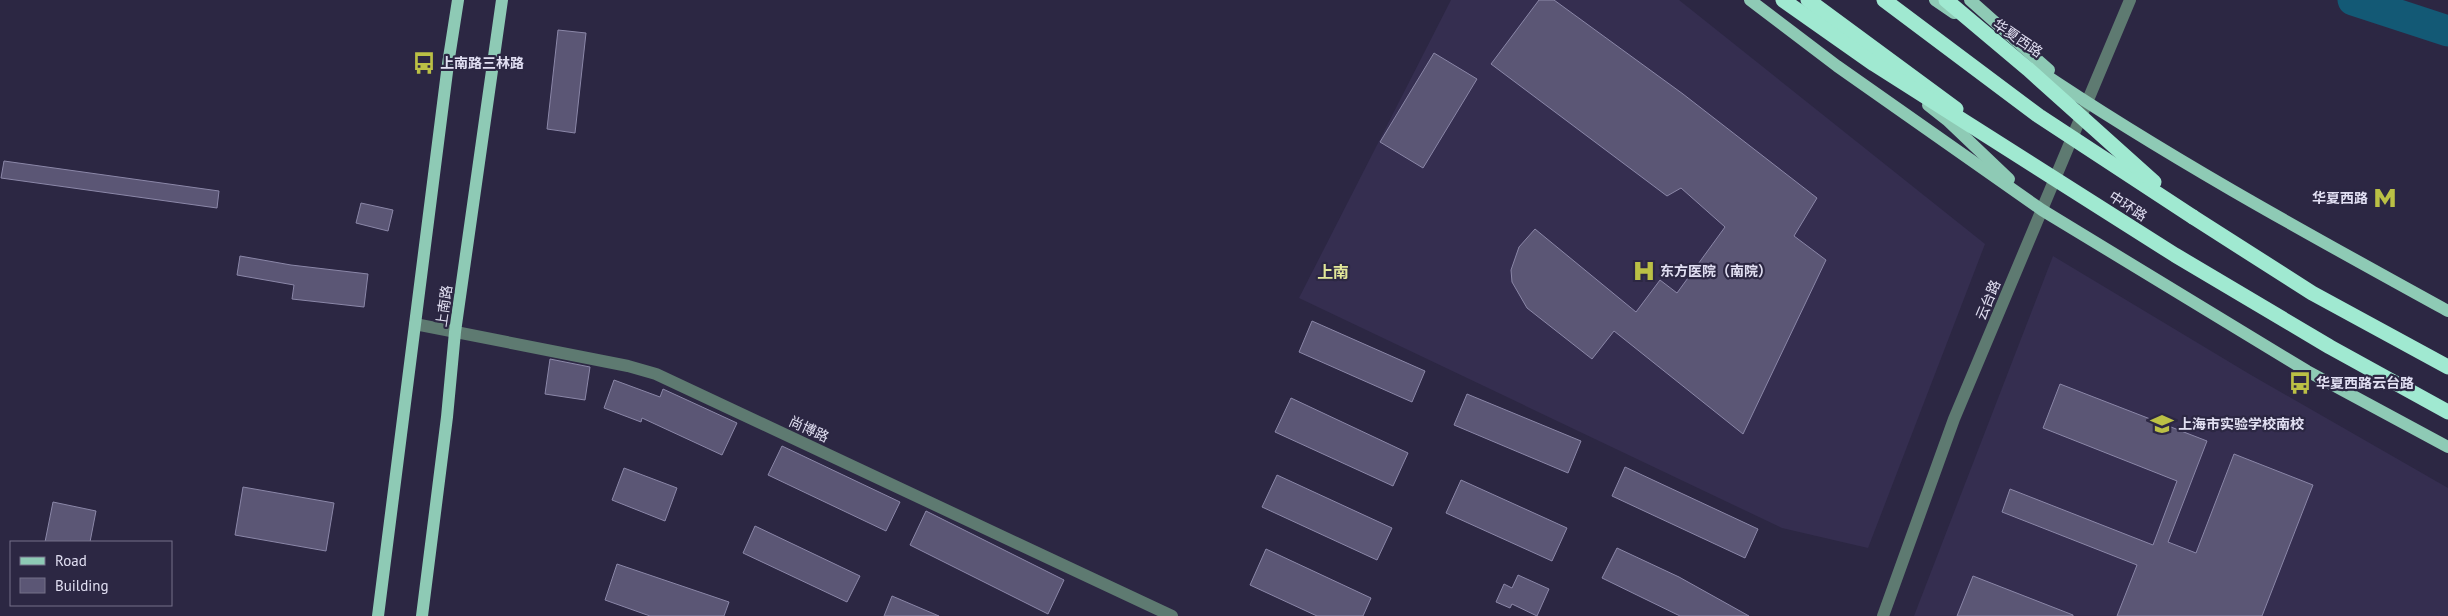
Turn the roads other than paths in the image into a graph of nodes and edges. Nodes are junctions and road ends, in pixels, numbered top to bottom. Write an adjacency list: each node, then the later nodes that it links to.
1 (458, 0): 16 (main road, 上南路)
2 (502, 0): 17 (main road, 上南路)
3 (1750, 0): 13 (main road)
4 (1783, 0): 12 (highway, bridge)
5 (1884, 0): 14 (highway, 中环路, bridge)
6 (1934, 0): 11 (main road, 华夏西路)
7 (1946, 0): 14 (highway, bridge)
8 (1970, 0): 11 (main road)
9 (2130, 0): 11 (street, 云台路)
10 (1801, 3): 12 (highway, 中环路, bridge); 13 (main road)
11 (2086, 103): 13 (street, 云台路); 15 (main road, 华夏西路)
12 (2024, 159): 19 (highway, 中环路, bridge)
13 (2042, 210): 20 (main road); 24 (street, 云台路)
14 (2193, 217): 18 (highway, 中环路)
15 (2448, 311)
16 (415, 324): 17 (street, 尚博路); 21 (main road, 上南路)
17 (455, 332): 22 (main road, 上南路); 23 (street, 尚博路)
18 (2448, 367)
19 (2448, 412)
20 (2448, 447)
21 (378, 616)
22 (422, 616)
23 (1172, 616)
24 (1883, 616)

